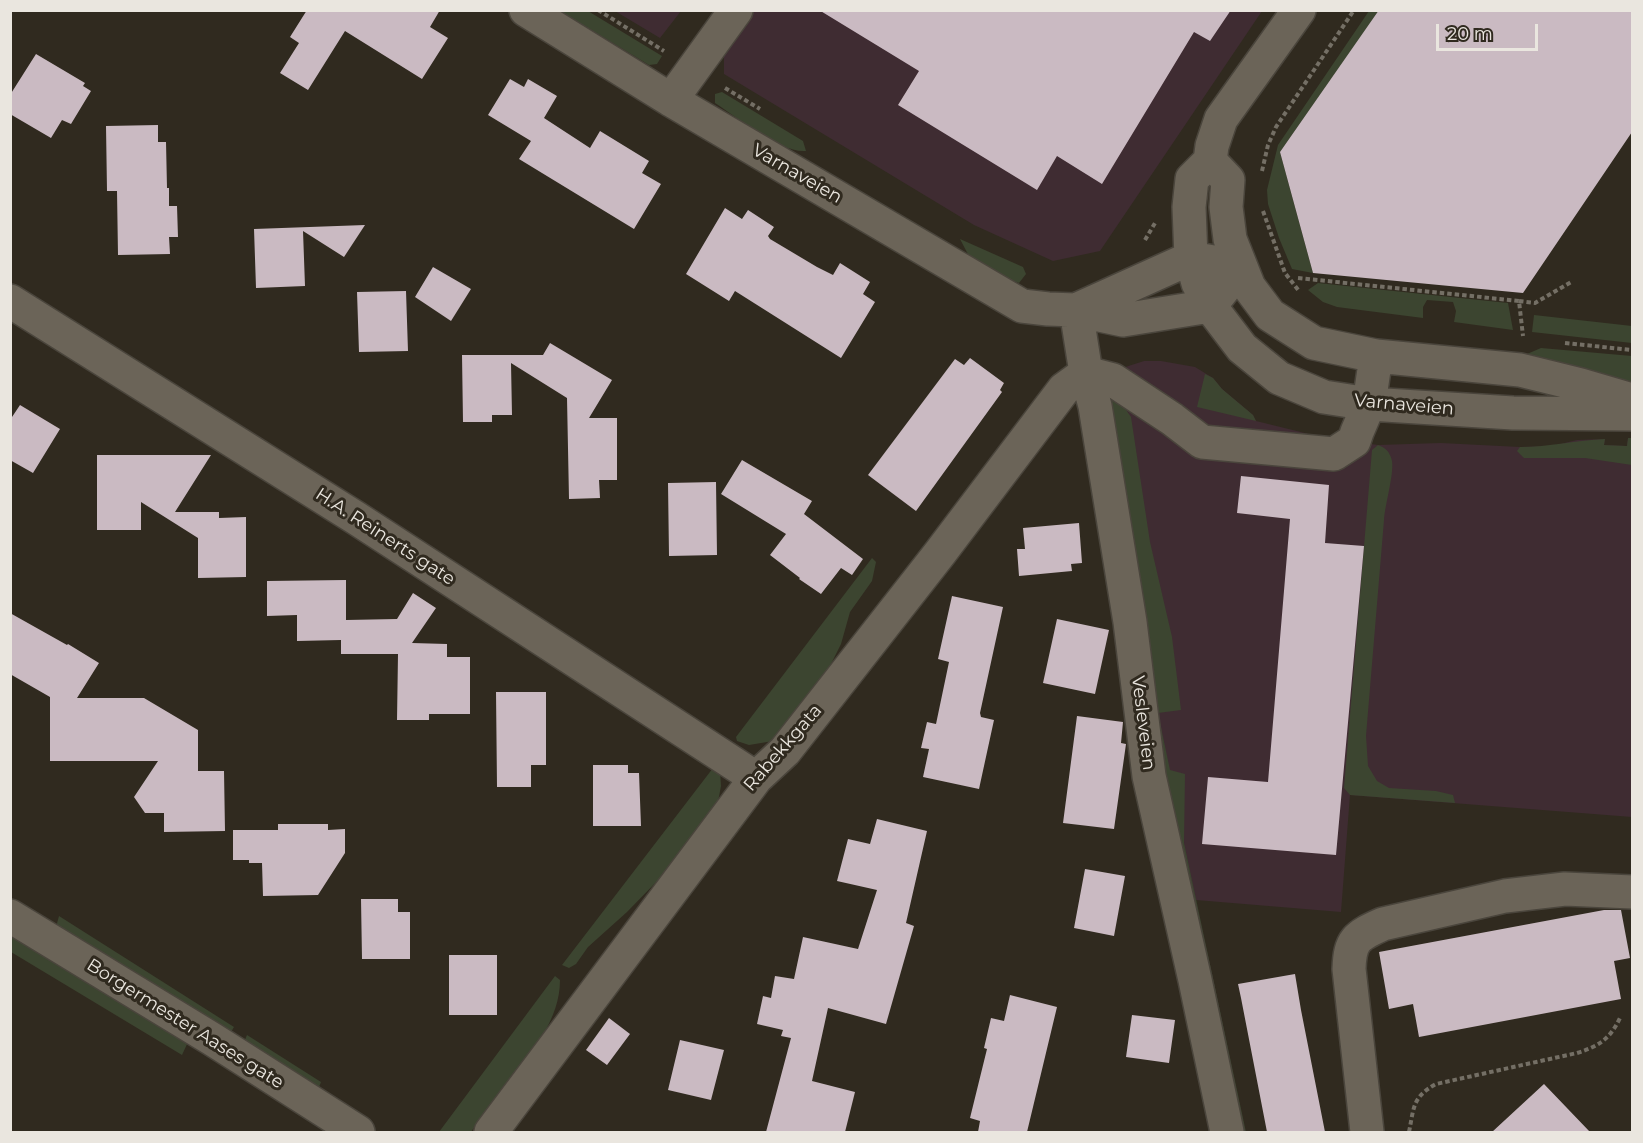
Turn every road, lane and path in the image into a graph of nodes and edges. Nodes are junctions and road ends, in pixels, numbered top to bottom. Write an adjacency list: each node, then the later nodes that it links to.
1 (526, 10): 8 (street, Varnaveien)
2 (598, 10): 6 (path)
3 (736, 10): 8 (street)
4 (1299, 10): 10 (street)
5 (1354, 10): 11 (path)
6 (664, 51)
7 (725, 88): 9 (path)
8 (671, 100): 23 (street, Varnaveien)
9 (765, 112)
10 (1210, 161): 15 (street, Varnaveien); 16 (street)
11 (1262, 175)
12 (1262, 206): 19 (path)
13 (1157, 219): 14 (path)
14 (1140, 246)
15 (1191, 258): 16 (street); 22 (street, Varnaveien); 23 (street, Varnaveien)
16 (1240, 267): 22 (street); 27 (street)
17 (1298, 278): 21 (path)
18 (1573, 280): 21 (path)
19 (1299, 291)
20 (10, 301): 32 (street, H.A. Reinerts gate)
21 (1519, 301): 24 (path)
22 (1210, 306): 23 (street, Varnaveien); 30 (street, Varnaveien)
23 (1077, 310): 28 (street, Vesleveien)
24 (1523, 339)
25 (1556, 342): 26 (path)
26 (1632, 350)
27 (1376, 356): 29 (street); 30 (street)
28 (1086, 373): 30 (street); 32 (street, Rabekkgata); 38 (street, Vesleveien)
29 (1632, 400)
30 (1369, 404): 31 (street, Varnaveien)
31 (1632, 414)
32 (756, 778): 37 (street, Rabekkgata)
33 (1632, 892): 39 (street)
34 (10, 916): 36 (street, Borgermester Aases gate)
35 (1620, 1018): 40 (path)
36 (358, 1132)
37 (491, 1132)
38 (1227, 1132)
39 (1367, 1132)
40 (1409, 1132)

